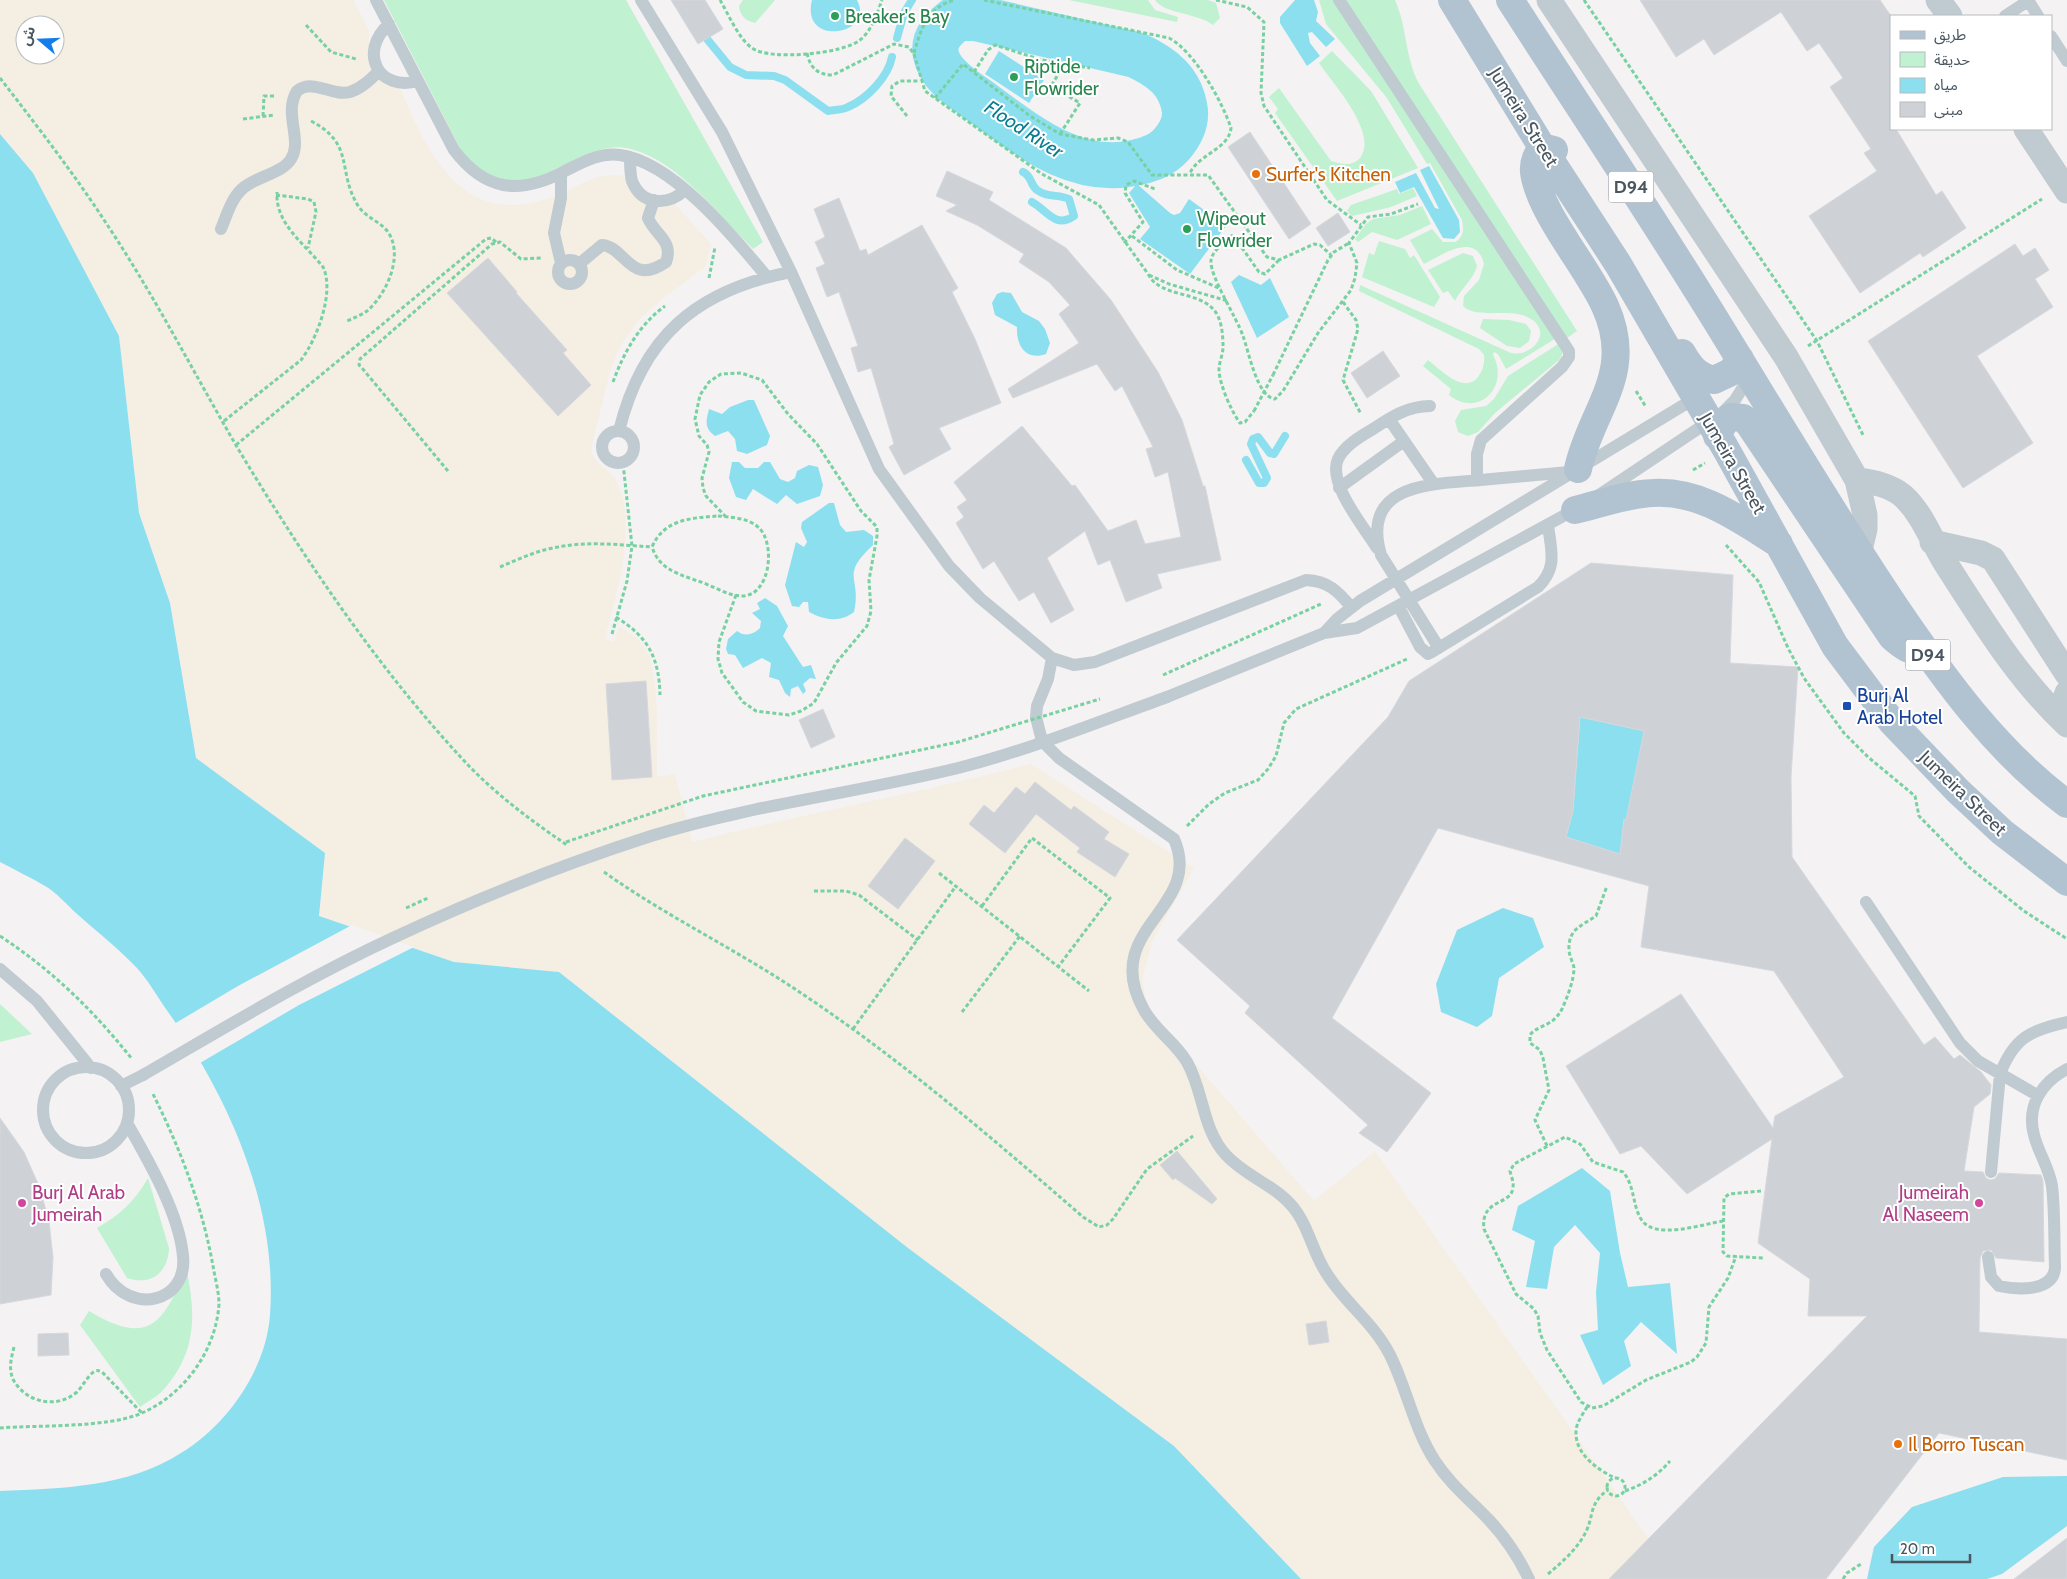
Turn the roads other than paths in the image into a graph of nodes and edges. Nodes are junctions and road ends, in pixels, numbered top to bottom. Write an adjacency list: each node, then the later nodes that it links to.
1 (376, 0): 12 (lane)
2 (641, 0): 27 (lane)
3 (1338, 0): 37 (lane)
4 (1452, 0): 18 (main road, Jumeira Street / D94)
5 (1510, 0): 29 (main road, D94)
6 (1549, 0): 38 (street)
7 (1938, 0): 9 (street)
8 (2028, 0): 10 (lane); 11 (lane)
9 (1949, 15)
10 (2006, 15)
11 (2037, 15)
12 (389, 24): 15 (lane); 16 (lane)
13 (2052, 38): 14 (lane)
14 (2067, 61)
15 (380, 71): 16 (lane); 24 (lane)
16 (418, 80): 20 (lane)
17 (2027, 130): 21 (street)
18 (1542, 147): 29 (main road); 30 (main road, Jumeira Street / D94); 36 (main road)
19 (630, 157): 20 (lane); 22 (lane); 23 (lane)
20 (561, 174): 26 (lane)
21 (2065, 188)
22 (685, 190): 23 (lane); 28 (lane)
23 (654, 200): 25 (lane)
24 (221, 229)
25 (579, 264): 26 (lane); 26 (lane)
26 (560, 266)
27 (791, 272): 28 (lane); 54 (lane)
28 (767, 277): 34 (lane)
29 (1748, 377): 30 (lane); 33 (lane); 45 (main road, D94)
30 (1696, 398): 33 (main road, Jumeira Street / D94); 36 (lane)
31 (1430, 406): 32 (lane)
32 (1389, 419): 35 (lane); 40 (lane)
33 (1713, 429): 41 (lane); 44 (main road, Jumeira Street / D94); 53 (main road)
34 (619, 431): 34 (lane)
35 (1404, 441): 39 (lane); 40 (lane)
36 (1575, 471): 37 (lane); 47 (lane)
37 (1477, 480): 39 (lane)
38 (1857, 480): 43 (street); 45 (street)
39 (1433, 483): 46 (lane)
40 (1339, 488): 46 (lane)
41 (1575, 510): 42 (lane); 44 (main road)
42 (1548, 525): 48 (lane); 52 (lane)
43 (1932, 542): 55 (street); 57 (street)
44 (1780, 544): 59 (main road, Jumeira Street / D94)
45 (1859, 554): 53 (main road, D94)
46 (1382, 556): 47 (lane)
47 (1398, 579): 48 (lane); 49 (lane)
48 (1411, 601): 50 (lane); 52 (lane)
49 (1351, 607): 51 (lane); 54 (lane)
50 (1398, 607): 51 (lane); 52 (lane)
51 (1324, 633): 66 (lane, bridge)
52 (1439, 648)
53 (1927, 653): 58 (main road, D94)
54 (1052, 658): 72 (lane)
55 (2067, 674)
56 (2067, 693): 57 (street)
57 (2063, 721)
58 (2067, 804)
59 (2067, 882)
60 (1866, 902): 65 (lane)
61 (0, 968): 63 (lane)
62 (2067, 1022): 65 (lane)
63 (91, 1068): 66 (lane); 68 (lane)
64 (2067, 1069): 67 (lane)
65 (2000, 1074): 67 (lane); 69 (lane)
66 (121, 1086): 68 (lane)
67 (2037, 1095): 70 (lane)
68 (126, 1122): 71 (lane)
69 (1991, 1172)
70 (1988, 1257)
71 (106, 1274)
72 (1529, 1579)

